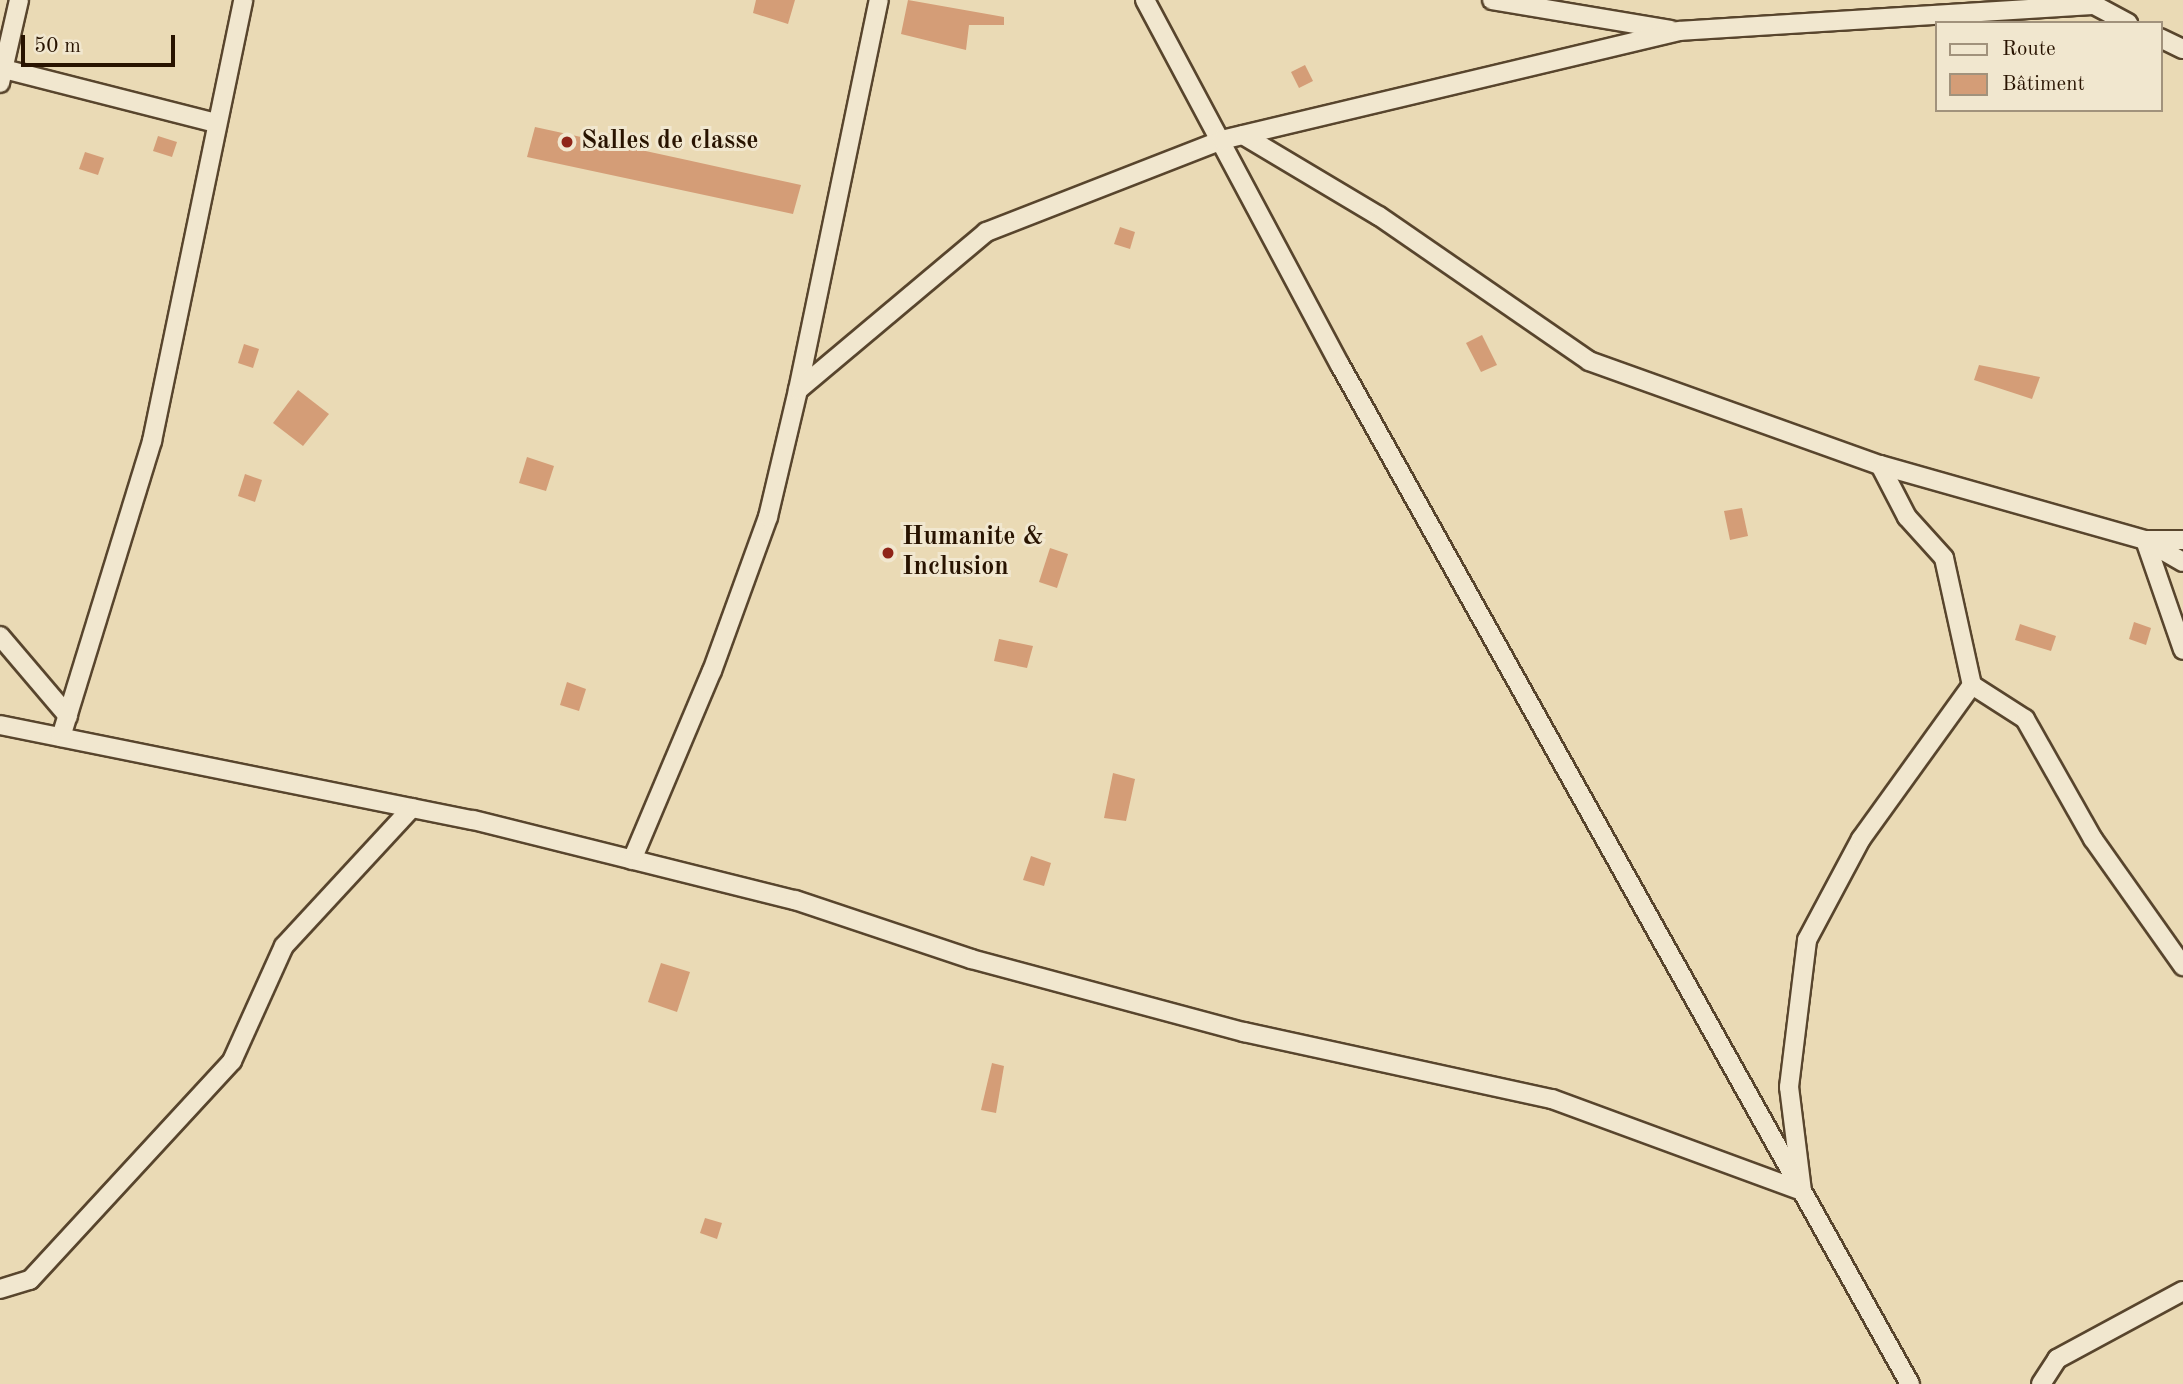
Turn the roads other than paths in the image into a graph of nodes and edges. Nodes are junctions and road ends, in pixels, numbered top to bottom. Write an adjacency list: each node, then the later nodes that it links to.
1 (19, 0): 11 (street)
2 (243, 0): 12 (street)
3 (880, 0): 15 (street)
4 (1146, 0): 14 (street)
5 (1492, 0): 8 (street)
6 (2088, 3): 7 (street); 8 (street)
7 (2124, 21)
8 (1679, 31): 13 (street)
9 (2162, 39): 10 (street)
10 (2183, 49)
11 (1, 73): 12 (street)
12 (216, 123): 23 (street)
13 (1243, 135): 14 (street); 16 (street)
14 (1222, 140): 15 (street); 29 (street)
15 (798, 390): 27 (street)
16 (1880, 465): 17 (street); 22 (street)
17 (2145, 540): 18 (street); 19 (street); 21 (street)
18 (2183, 540)
19 (2183, 562)
20 (0, 636): 23 (street)
21 (2183, 650)
22 (1972, 685): 28 (street); 29 (street)
23 (68, 716): 25 (street)
24 (0, 725): 25 (street)
25 (61, 737): 26 (street)
26 (412, 808): 27 (street); 30 (street)
27 (632, 859): 29 (street)
28 (2183, 966)
29 (1802, 1191): 32 (street)
30 (0, 1289)
31 (2183, 1291): 33 (street)
32 (1910, 1384)
33 (2041, 1384)

